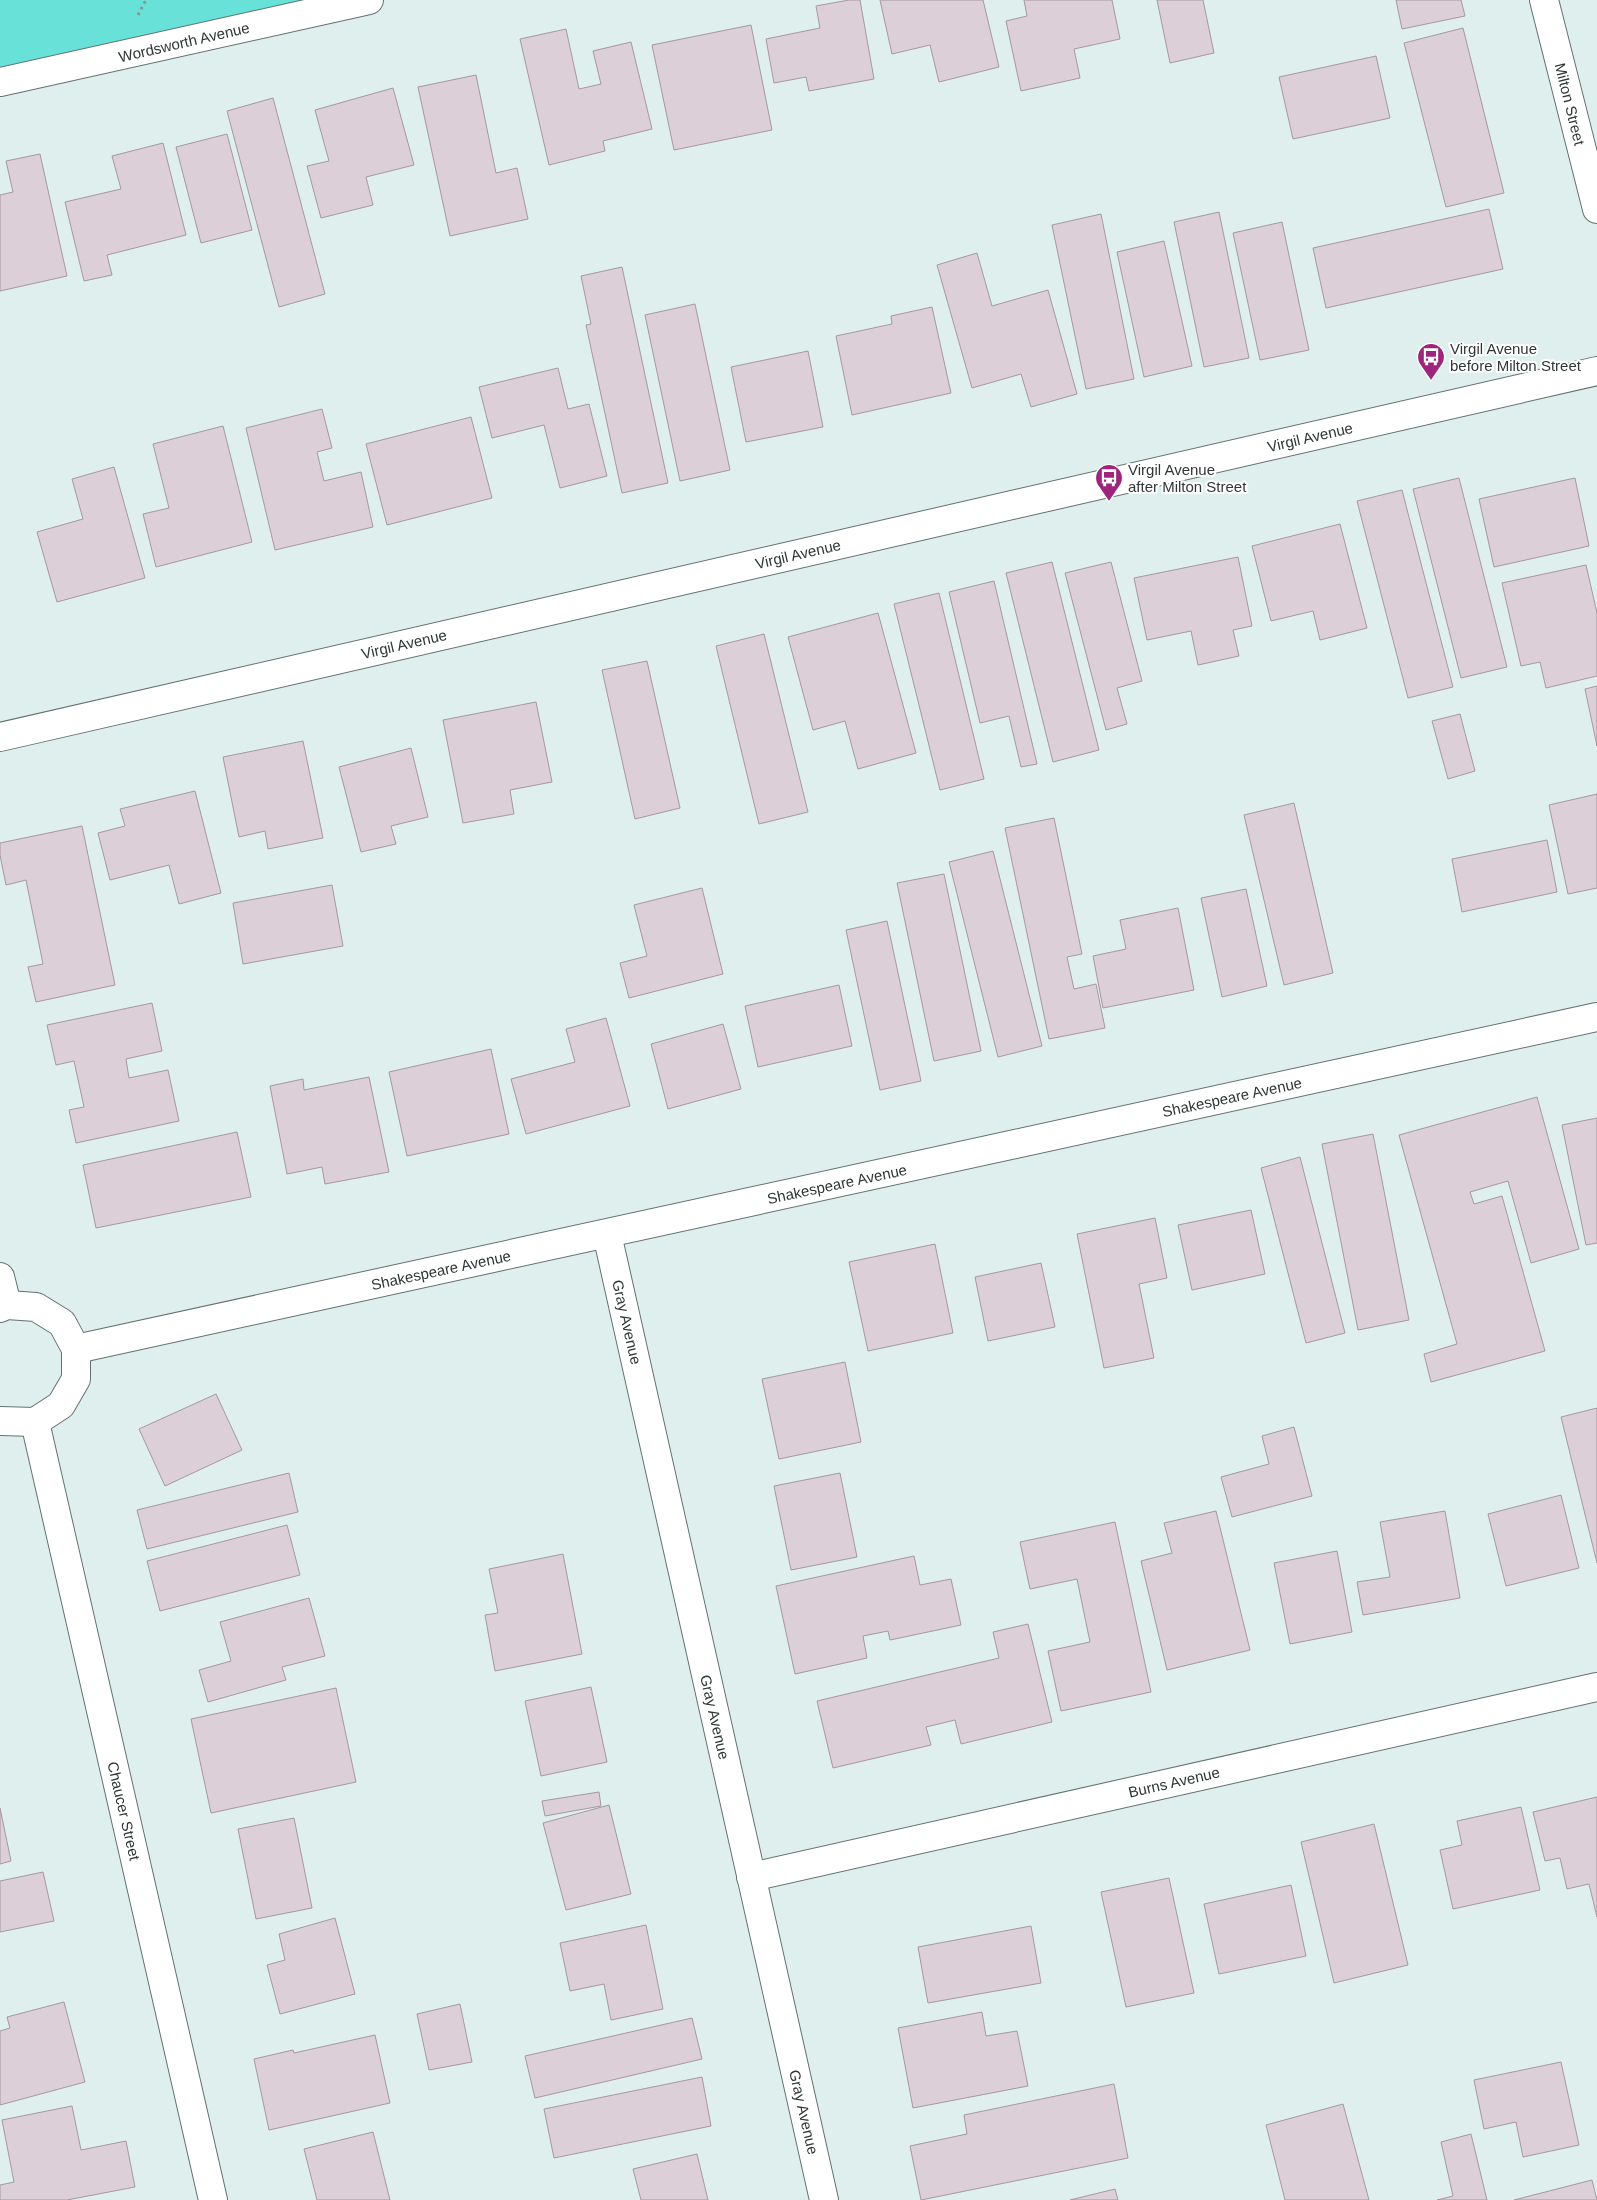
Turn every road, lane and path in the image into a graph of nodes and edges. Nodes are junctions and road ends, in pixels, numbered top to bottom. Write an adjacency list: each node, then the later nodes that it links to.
1 (369, 0): 3 (street, Wordsworth Avenue)
2 (1544, 0): 4 (street, Milton Street)
3 (0, 82)
4 (1597, 209)
5 (1597, 371): 6 (street, Virgil Avenue)
6 (0, 736)
7 (1597, 1017): 8 (street, Shakespeare Avenue)
8 (607, 1234): 11 (street, Shakespeare Avenue); 15 (street, Gray Avenue)
9 (0, 1277): 10 (street)
10 (3, 1307): 11 (street)
11 (76, 1348): 13 (street)
12 (0, 1420): 13 (street)
13 (35, 1422): 16 (street, Chaucer Street)
14 (1597, 1687): 15 (street, Burns Avenue)
15 (751, 1876): 17 (street, Gray Avenue)
16 (213, 2200)
17 (824, 2200)

